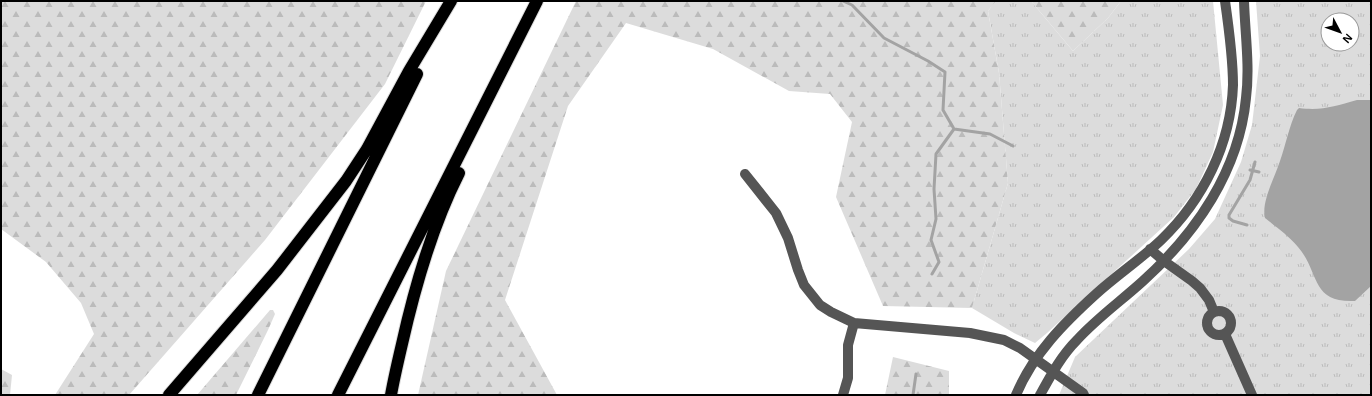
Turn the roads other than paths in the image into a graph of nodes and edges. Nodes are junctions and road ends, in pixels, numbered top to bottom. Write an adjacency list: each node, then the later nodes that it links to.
1 (452, 1): 14 (highway); 15 (highway)
2 (537, 1): 5 (highway)
3 (1225, 1): 7 (street)
4 (1244, 1): 8 (street)
5 (491, 93): 16 (highway); 17 (highway)
6 (745, 174): 10 (street)
7 (1150, 249): 8 (street); 12 (street)
8 (1164, 261): 9 (street); 13 (street)
9 (1214, 312): 11 (street); 11 (street)
10 (854, 323): 12 (street); 18 (street)
11 (1225, 334): 22 (street)
12 (1036, 359): 13 (street); 19 (street)
13 (1053, 371): 20 (street); 21 (street)
14 (169, 395)
15 (258, 395)
16 (338, 395)
17 (392, 395)
18 (843, 395)
19 (1016, 395)
20 (1040, 395)
21 (1084, 395)
22 (1252, 395)

